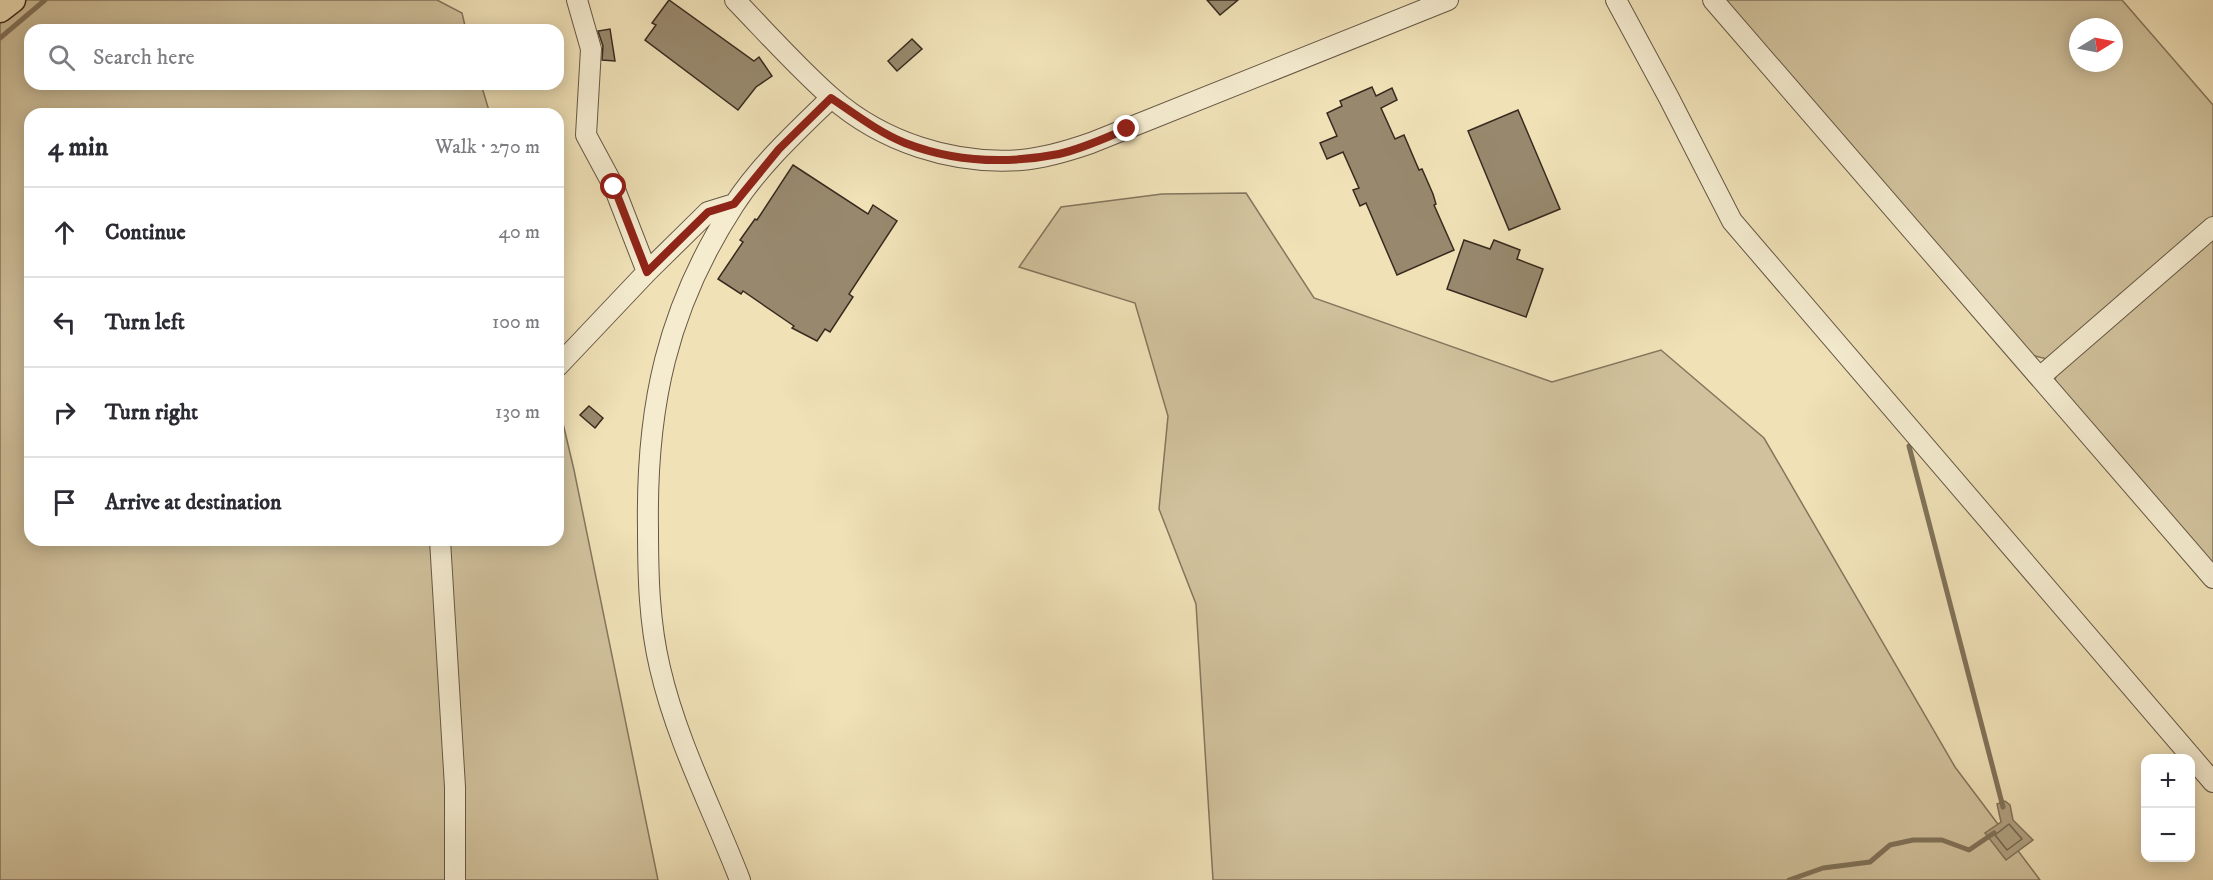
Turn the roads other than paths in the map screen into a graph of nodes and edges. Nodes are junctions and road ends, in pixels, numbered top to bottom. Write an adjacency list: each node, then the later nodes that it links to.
1 (13, 0): 7 (main road)
2 (577, 0): 11 (street)
3 (735, 0): 8 (street)
4 (1448, 0): 8 (street)
5 (1616, 0): 16 (street)
6 (1713, 0): 13 (street)
7 (0, 10)
8 (831, 98): 9 (street)
9 (734, 204): 11 (street); 18 (street)
10 (2213, 227): 13 (street)
11 (647, 272): 12 (street)
12 (564, 360)
13 (2040, 377): 15 (street)
14 (440, 546): 17 (street)
15 (2213, 578)
16 (2213, 782)
17 (455, 880)
18 (740, 880)

